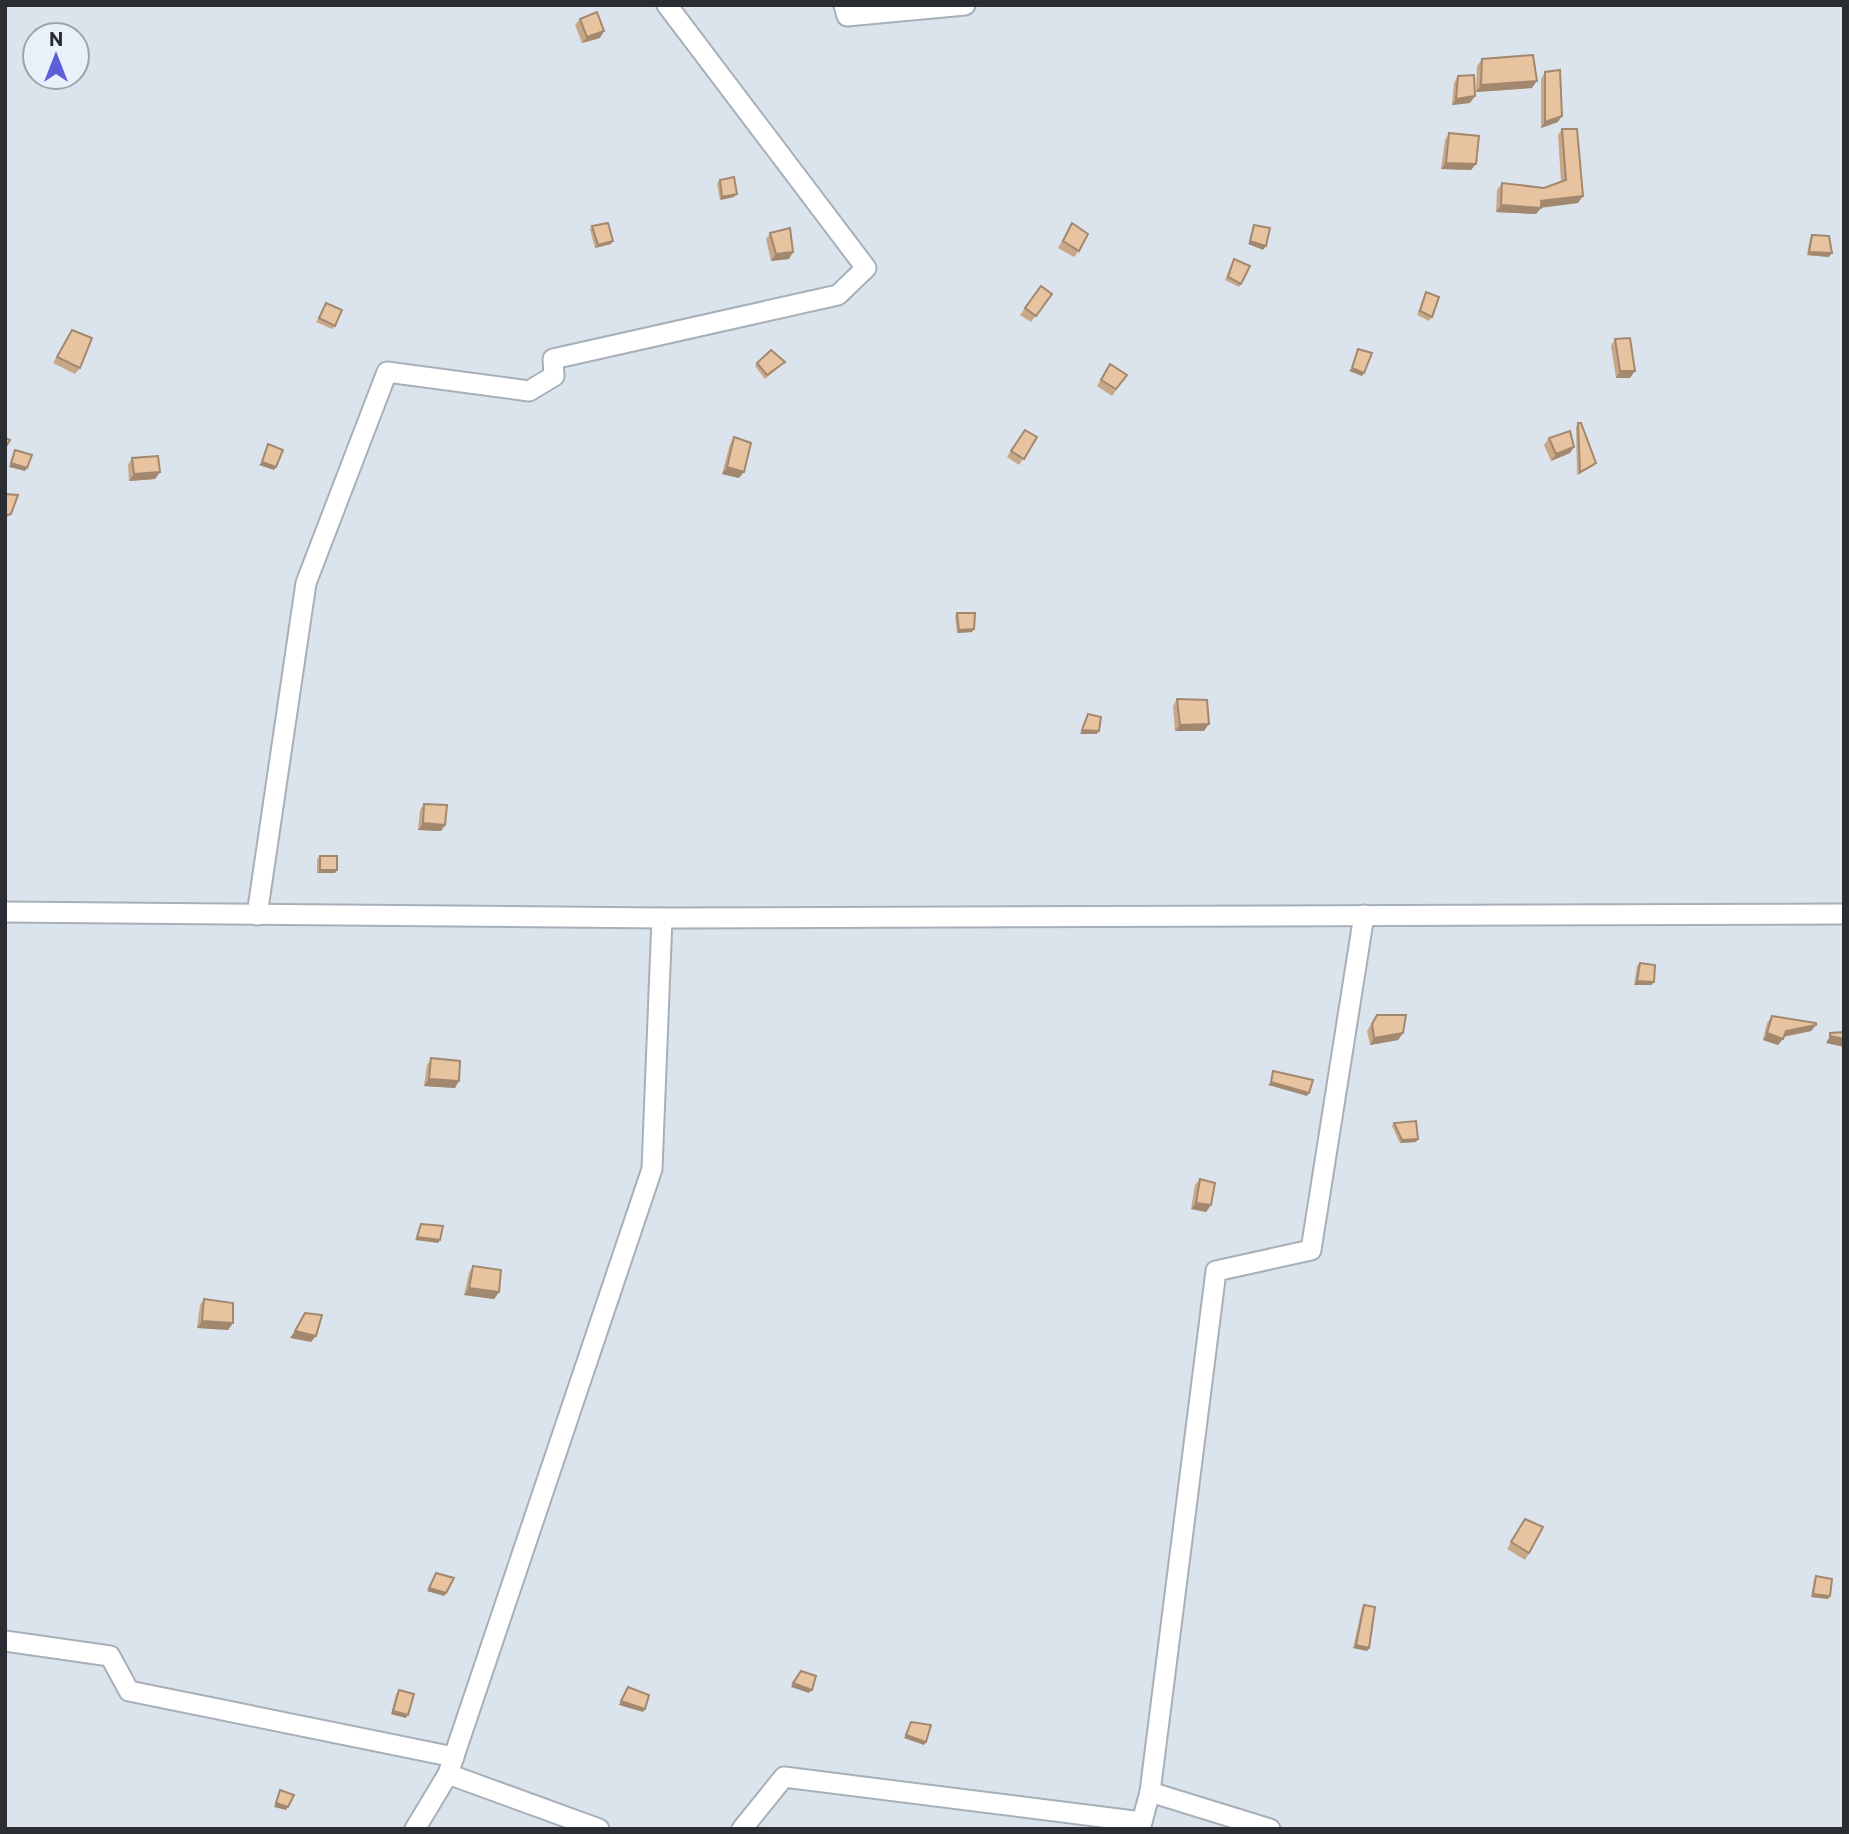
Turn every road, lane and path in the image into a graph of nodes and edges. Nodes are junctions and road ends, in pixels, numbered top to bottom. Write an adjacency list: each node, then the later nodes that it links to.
1 (667, 5): 6 (street)
2 (844, 5): 3 (street)
3 (965, 5)
4 (5, 912): 6 (street)
5 (1844, 914): 7 (street)
6 (257, 915): 8 (street)
7 (1364, 915): 8 (street); 11 (street)
8 (662, 918): 10 (street)
9 (5, 1641): 10 (street)
10 (451, 1765): 13 (street); 14 (street)
11 (1150, 1792): 12 (street); 16 (street)
12 (1141, 1826): 15 (street)
13 (415, 1829)
14 (599, 1829)
15 (742, 1829)
16 (1270, 1829)

